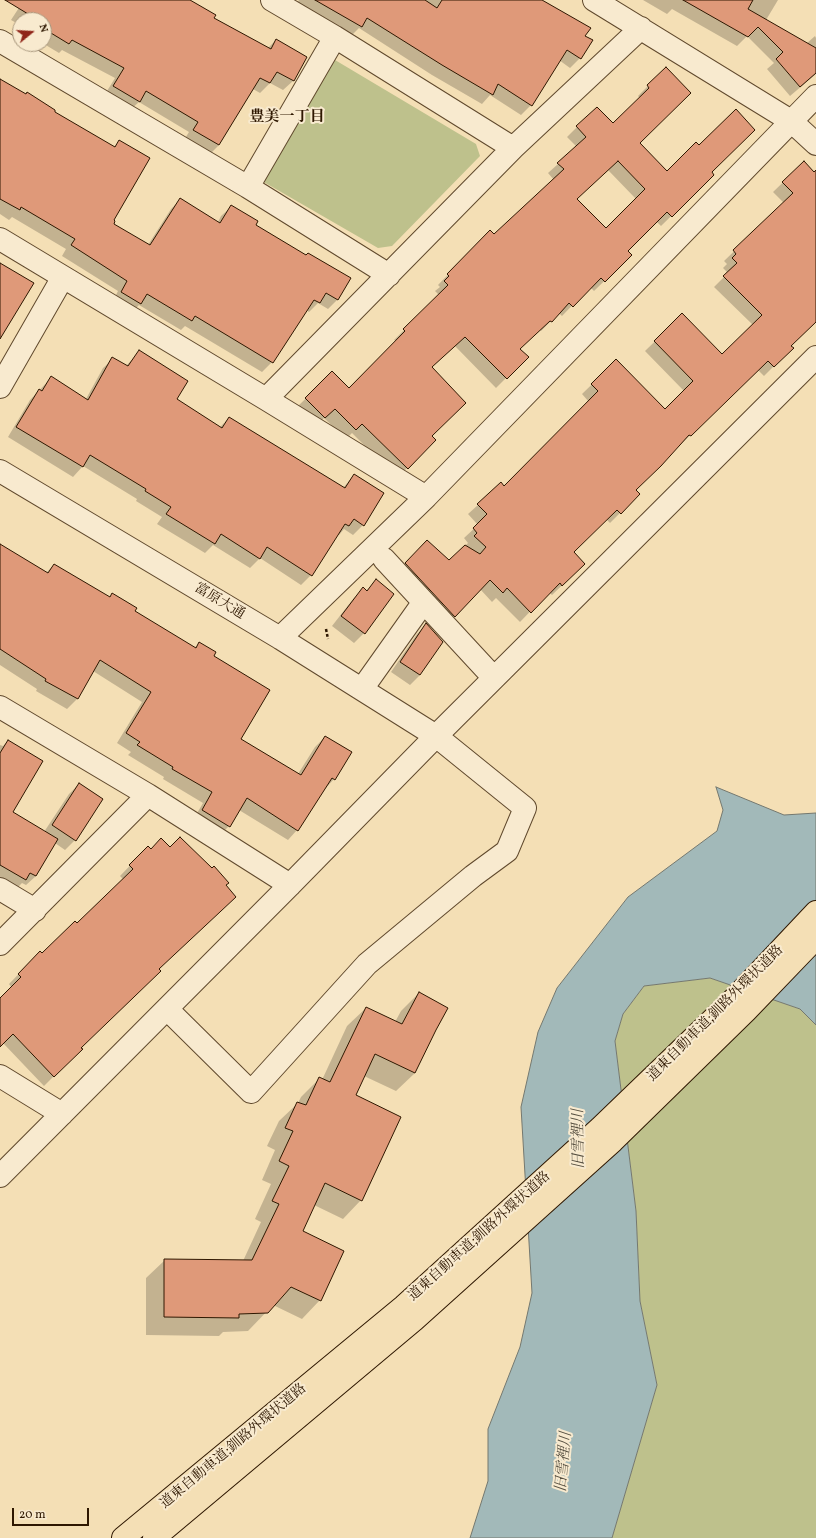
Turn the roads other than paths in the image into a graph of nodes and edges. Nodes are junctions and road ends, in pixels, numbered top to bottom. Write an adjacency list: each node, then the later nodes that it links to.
1 (272, 0): 4 (street)
2 (594, 0): 3 (street)
3 (641, 28): 7 (street); 9 (street)
4 (335, 37): 9 (street); 10 (street)
5 (0, 41): 10 (street)
6 (816, 96): 7 (street)
7 (791, 121): 8 (street); 18 (street)
8 (816, 144)
9 (513, 148): 12 (street)
10 (248, 187): 12 (street)
11 (0, 239): 13 (street)
12 (389, 275): 16 (street)
13 (63, 277): 15 (street); 16 (street)
14 (816, 357): 22 (street)
15 (0, 387)
16 (266, 399): 18 (street)
17 (0, 471): 21 (street, 富原大通)
18 (426, 497): 21 (street)
19 (384, 558): 20 (street)
20 (423, 603): 22 (street); 23 (street)
21 (280, 638): 23 (street, 富原大通)
22 (494, 678): 25 (street)
23 (362, 689): 25 (street, 富原大通)
24 (0, 707): 26 (street)
25 (436, 736): 27 (street); 33 (street, 富原大通)
26 (148, 795): 27 (street); 29 (street)
27 (290, 885): 33 (street)
28 (0, 889): 29 (street)
29 (35, 910): 32 (street)
30 (816, 912): 37 (highway, 道東自動車道;釧路外環状道路)
31 (816, 938): 37 (highway, 道東自動車道;釧路外環状道路)
32 (0, 944)
33 (166, 1009): 35 (street)
34 (0, 1076): 35 (street)
35 (62, 1114): 36 (street)
36 (0, 1176)
37 (153, 1531): 38 (highway, 道東自動車道;釧路外環状道路)
38 (124, 1538)

